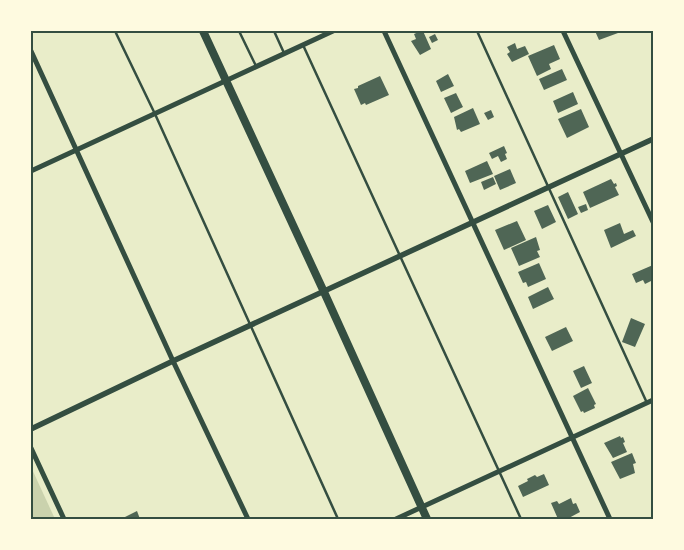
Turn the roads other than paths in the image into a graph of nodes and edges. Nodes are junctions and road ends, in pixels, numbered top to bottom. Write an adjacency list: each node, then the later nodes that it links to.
1 (114, 31): 14 (lane)
2 (203, 31): 13 (main road)
3 (239, 31): 12 (lane)
4 (274, 31): 11 (lane)
5 (333, 31): 9 (street)
6 (384, 31): 20 (street)
7 (477, 31): 19 (lane)
8 (563, 31): 17 (street)
9 (303, 45): 11 (street); 22 (lane)
10 (31, 51): 16 (street)
11 (285, 54): 12 (street)
12 (256, 67): 13 (street)
13 (226, 82): 14 (street); 23 (main road)
14 (155, 114): 16 (street); 24 (lane)
15 (653, 139): 17 (street)
16 (78, 149): 18 (street); 25 (street)
17 (620, 154): 19 (street); 21 (street)
18 (31, 171)
19 (549, 187): 20 (street); 27 (lane)
20 (472, 222): 22 (street); 29 (street)
21 (653, 222)
22 (400, 256): 23 (street); 31 (lane)
23 (324, 292): 24 (street); 32 (main road)
24 (249, 326): 25 (street); 35 (lane)
25 (173, 361): 28 (street); 34 (street)
26 (653, 400): 27 (street)
27 (647, 403): 29 (street)
28 (31, 429)
29 (572, 438): 31 (street); 39 (street)
30 (31, 448): 33 (street)
31 (499, 471): 32 (street); 38 (lane)
32 (422, 507): 36 (street); 37 (main road)
33 (64, 519)
34 (248, 519)
35 (338, 519)
36 (396, 519)
37 (427, 519)
38 (521, 519)
39 (610, 519)

